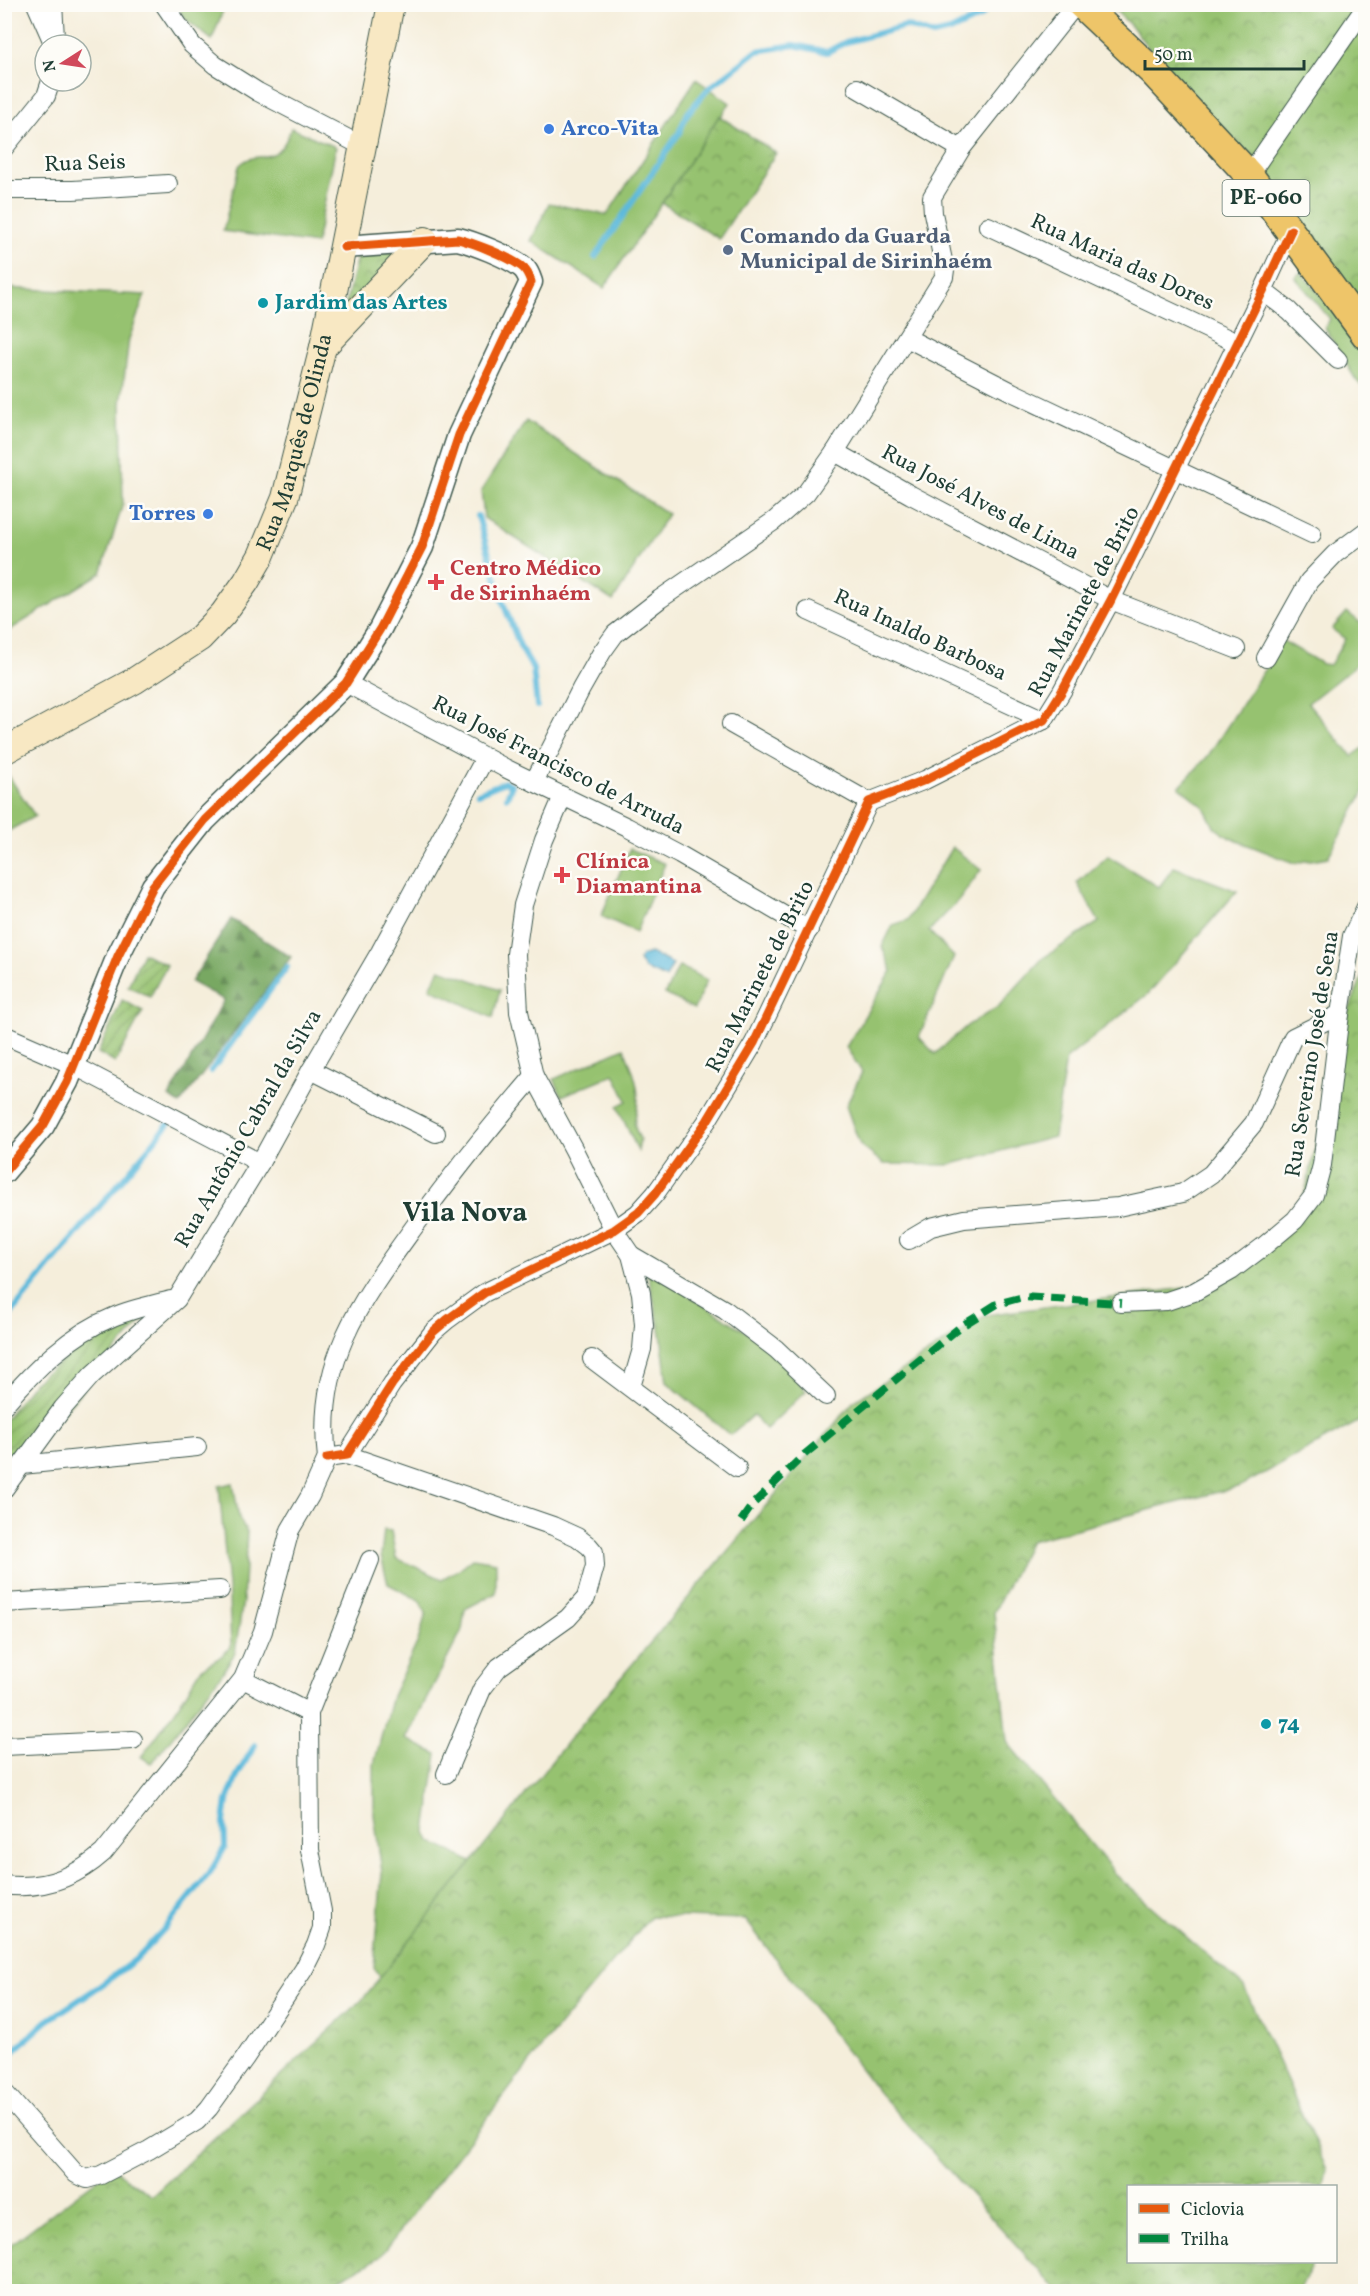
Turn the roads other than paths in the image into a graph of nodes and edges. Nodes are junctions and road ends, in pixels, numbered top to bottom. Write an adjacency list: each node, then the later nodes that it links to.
1 (36, 4): 8 (street)
2 (53, 4): 9 (street)
3 (164, 4): 12 (street)
4 (391, 4): 12 (main road, Rua Marquês de Olinda)
5 (1076, 4): 14 (street)
6 (1081, 4): 15 (main road, PE-060)
7 (1365, 6): 15 (street)
8 (49, 33)
9 (54, 33)
10 (857, 88): 14 (street)
11 (47, 93): 13 (street)
12 (362, 146): 21 (main road, Rua Marquês de Olinda)
13 (4, 148)
14 (961, 149): 24 (street)
15 (1250, 175): 19 (main road, PE-060)
16 (168, 184): 17 (street, Rua Seis)
17 (4, 189)
18 (988, 226): 25 (street, Rua Maria das Dores)
19 (1291, 230): 22 (street, Rua Marinete de Brito); 23 (main road, PE-060)
20 (425, 240): 21 (street); 26 (main road); 36 (street)
21 (344, 247): 26 (main road, Rua Marquês de Olinda)
22 (1263, 291): 25 (street, Rua Marinete de Brito); 27 (street)
23 (1365, 335)
24 (907, 338): 28 (street); 29 (street)
25 (1237, 343): 29 (street, Rua Marinete de Brito)
26 (323, 347): 39 (main road, Rua Marquês de Olinda)
27 (1338, 360)
28 (835, 452): 32 (street, Rua José Alves de Lima); 41 (street)
29 (1175, 470): 31 (street); 32 (street, Rua Marinete de Brito)
30 (1365, 531): 35 (street)
31 (1312, 534)
32 (1111, 600): 34 (street, Rua José Alves de Lima); 37 (street, Rua Marinete de Brito)
33 (808, 610): 37 (street, Rua Inaldo Barbosa)
34 (1236, 649)
35 (1266, 658)
36 (346, 683): 40 (street, Rua José Francisco de Arruda); 48 (street)
37 (1044, 720): 43 (street, Rua Marinete de Brito)
38 (731, 724): 43 (street)
39 (4, 751)
40 (485, 758): 41 (street, Rua José Francisco de Arruda); 49 (street, Rua Antônio Cabral da Silva)
41 (528, 779): 42 (street, Rua José Francisco de Arruda)
42 (563, 796): 45 (street, Rua José Francisco de Arruda); 50 (street)
43 (869, 802): 45 (street, Rua Marinete de Brito)
44 (1365, 907): 46 (street, Rua Severino José de Sena)
45 (809, 930): 54 (street, Rua Marinete de Brito)
46 (1340, 1014): 55 (street); 58 (street, Rua Severino José de Sena)
47 (4, 1035): 48 (street)
48 (73, 1065): 52 (street); 53 (street)
49 (311, 1070): 51 (street); 52 (street, Rua Antônio Cabral da Silva)
50 (534, 1076): 54 (street); 65 (street)
51 (436, 1133)
52 (260, 1163): 57 (street, Rua Antônio Cabral da Silva)
53 (4, 1172)
54 (614, 1230): 56 (street); 64 (street, Rua Marinete de Brito)
55 (909, 1240)
56 (631, 1255): 60 (street); 61 (street)
57 (177, 1299): 62 (street); 66 (street, Rua Antônio Cabral da Silva)
58 (1121, 1303)
59 (592, 1359): 60 (street)
60 (631, 1387): 67 (street)
61 (826, 1396)
62 (4, 1405)
63 (197, 1447): 66 (street)
64 (347, 1455): 65 (street); 76 (street)
65 (327, 1458): 72 (street)
66 (22, 1465): 68 (street, Rua Antônio Cabral da Silva)
67 (737, 1468)
68 (4, 1489)
69 (370, 1560): 73 (street)
70 (220, 1590): 71 (street)
71 (4, 1603)
72 (243, 1679): 73 (street); 77 (street)
73 (309, 1713): 78 (street)
74 (133, 1740): 75 (street)
75 (4, 1746)
76 (446, 1774)
77 (4, 1885)
78 (4, 2092)

